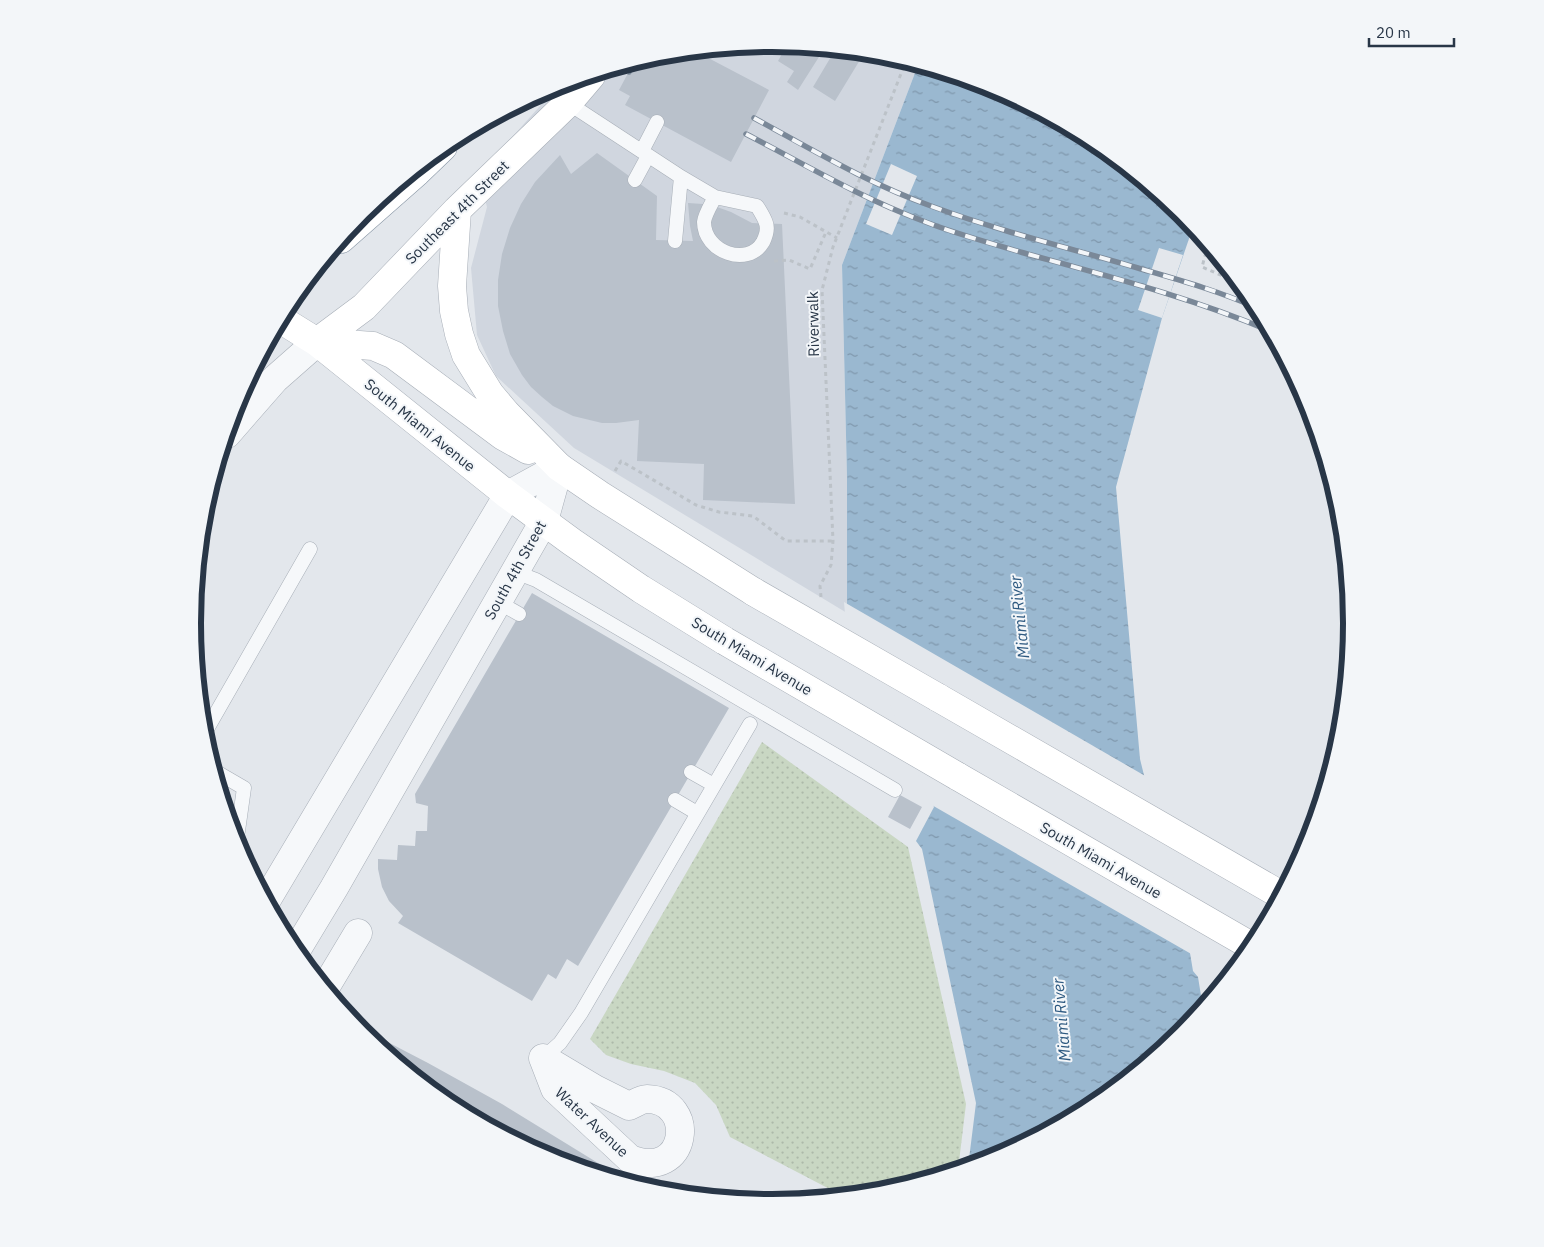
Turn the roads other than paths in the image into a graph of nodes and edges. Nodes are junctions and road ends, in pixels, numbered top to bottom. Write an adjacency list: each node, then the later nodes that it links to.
1 (584, 85): 2 (main road, Southeast 4th Street)
2 (568, 103): 4 (lane); 8 (main road, Southeast 4th Street)
3 (657, 122): 4 (lane)
4 (645, 153): 5 (lane); 6 (lane)
5 (681, 178): 7 (lane); 9 (lane)
6 (635, 180)
7 (715, 197): 7 (lane)
8 (457, 210): 11 (main road, Southeast 4th Street); 13 (main road)
9 (675, 241)
10 (286, 323): 11 (main road, South Miami Avenue)
11 (317, 342): 12 (street); 13 (main road); 14 (main road, South Miami Avenue)
12 (238, 422)
13 (559, 467): 14 (street); 15 (street, South 4th Street); 27 (main road, bridge)
14 (508, 495): 15 (main road, South Miami Avenue); 28 (street)
15 (544, 521): 17 (street, South 4th Street); 30 (main road, South Miami Avenue, bridge)
16 (310, 549): 18 (lane)
17 (514, 572): 23 (lane); 31 (street, South 4th Street)
18 (210, 724)
19 (750, 724): 22 (lane)
20 (692, 772): 22 (lane)
21 (221, 774): 26 (lane)
22 (714, 784): 25 (lane)
23 (895, 790)
24 (675, 800): 25 (lane)
25 (698, 813): 33 (lane)
26 (239, 827)
27 (1276, 892)
28 (270, 895)
29 (358, 932): 32 (street)
30 (1246, 943)
31 (300, 945)
32 (328, 982)
33 (543, 1058): 34 (street, Water Avenue); 34 (street, Water Avenue)
34 (635, 1173)

